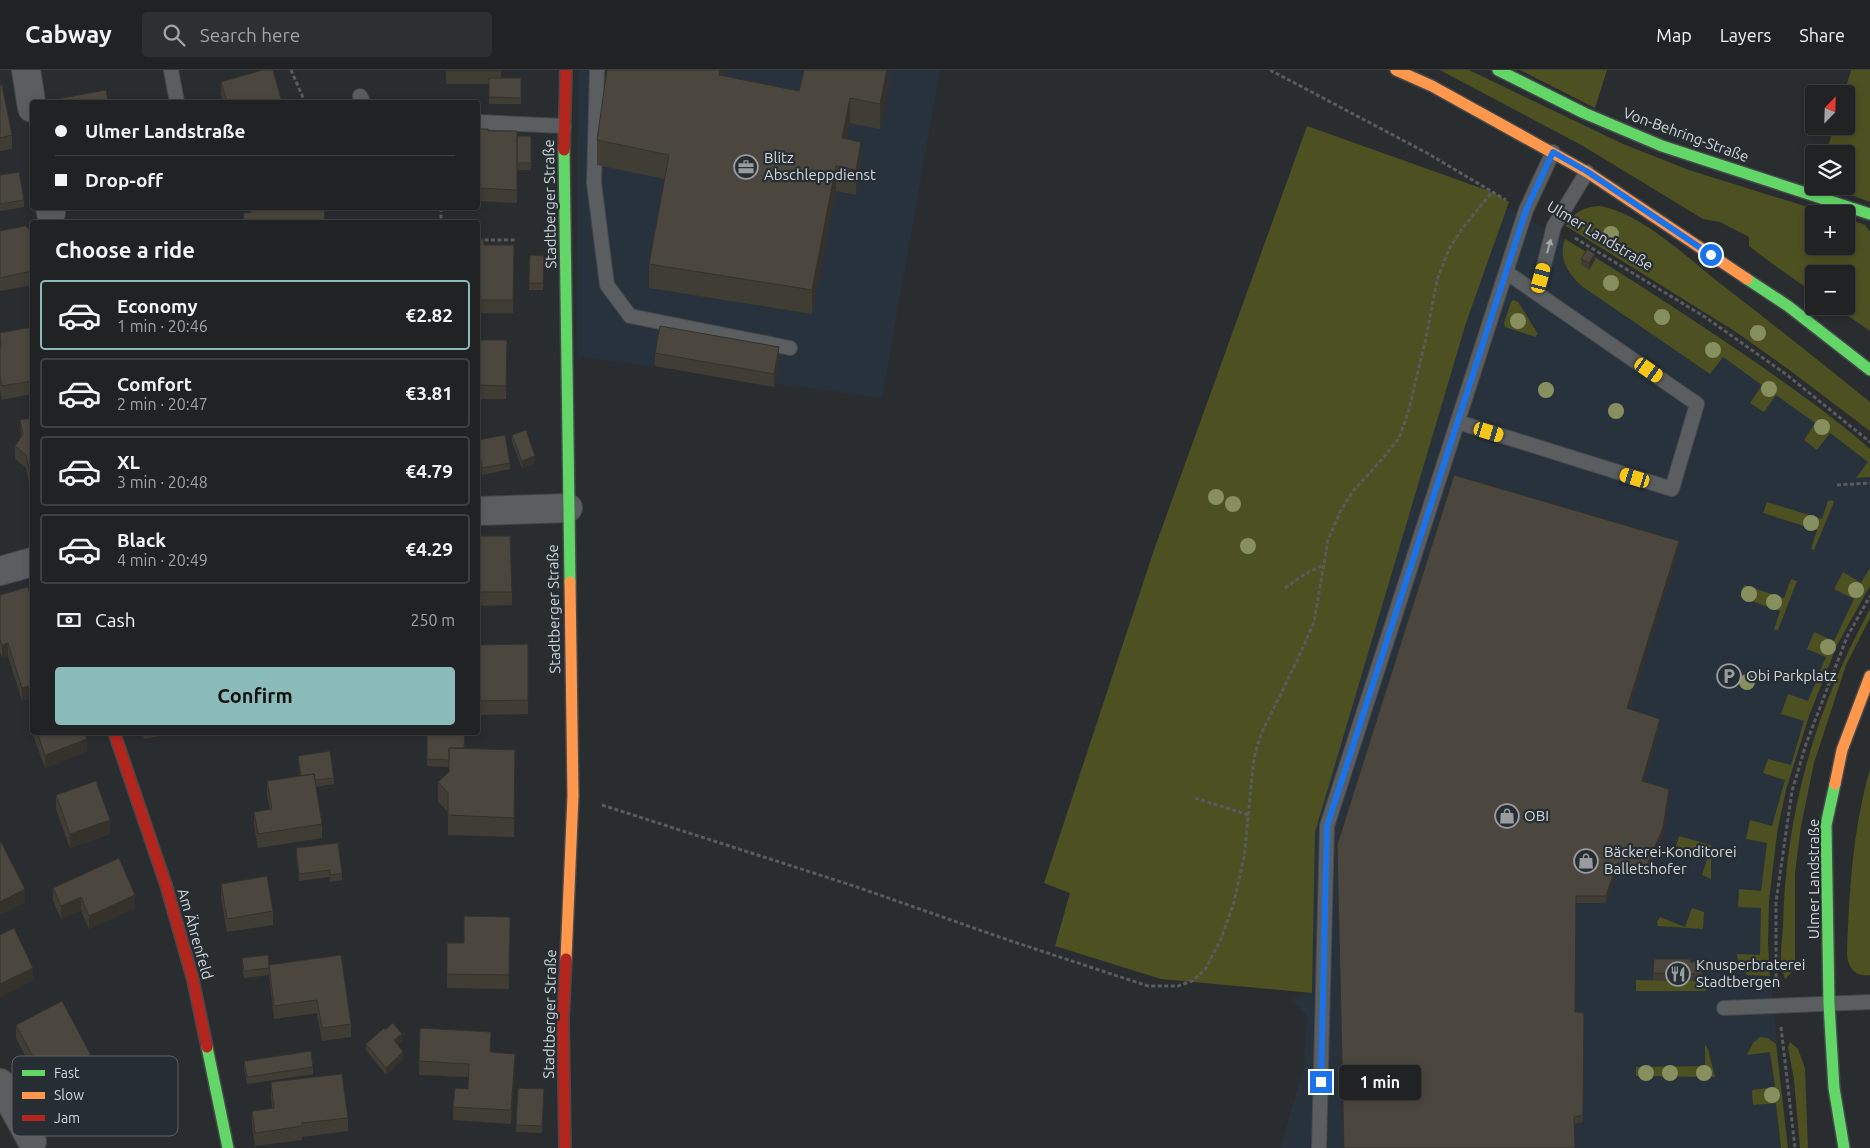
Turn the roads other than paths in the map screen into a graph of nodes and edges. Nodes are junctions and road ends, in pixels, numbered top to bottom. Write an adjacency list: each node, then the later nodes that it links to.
1 (26, 70): 7 (street)
2 (171, 70): 8 (lane)
3 (566, 70): 10 (street, Stadtberger Straße)
4 (597, 70): 16 (lane)
5 (1396, 70): 11 (street)
6 (1498, 70): 13 (street, Von-Behring-Straße)
7 (31, 100)
8 (177, 100)
9 (480, 122): 10 (lane)
10 (564, 126): 19 (street, Stadtberger Straße)
11 (1553, 152): 12 (street); 14 (lane)
12 (1588, 172): 15 (lane, one-way to 12); 17 (street)
13 (1870, 214)
14 (1506, 272): 15 (lane); 18 (lane)
15 (1537, 293): 18 (lane)
16 (790, 348)
17 (1870, 370)
18 (1458, 422): 34 (lane)
19 (568, 508): 20 (street); 33 (street, Stadtberger Straße)
20 (480, 511)
21 (30, 563): 22 (street)
22 (0, 571)
23 (1870, 676): 26 (street, Ulmer Landstraße)
24 (115, 735): 32 (street, Am Ährenfeld)
25 (1870, 1002): 26 (lane)
26 (1829, 1004): 27 (lane); 35 (street, Ulmer Landstraße)
27 (1724, 1008)
28 (0, 1083): 29 (street)
29 (12, 1105)
30 (29, 1136): 31 (street)
31 (32, 1141)
32 (228, 1148)
33 (565, 1148)
34 (1318, 1148)
35 (1844, 1148)

